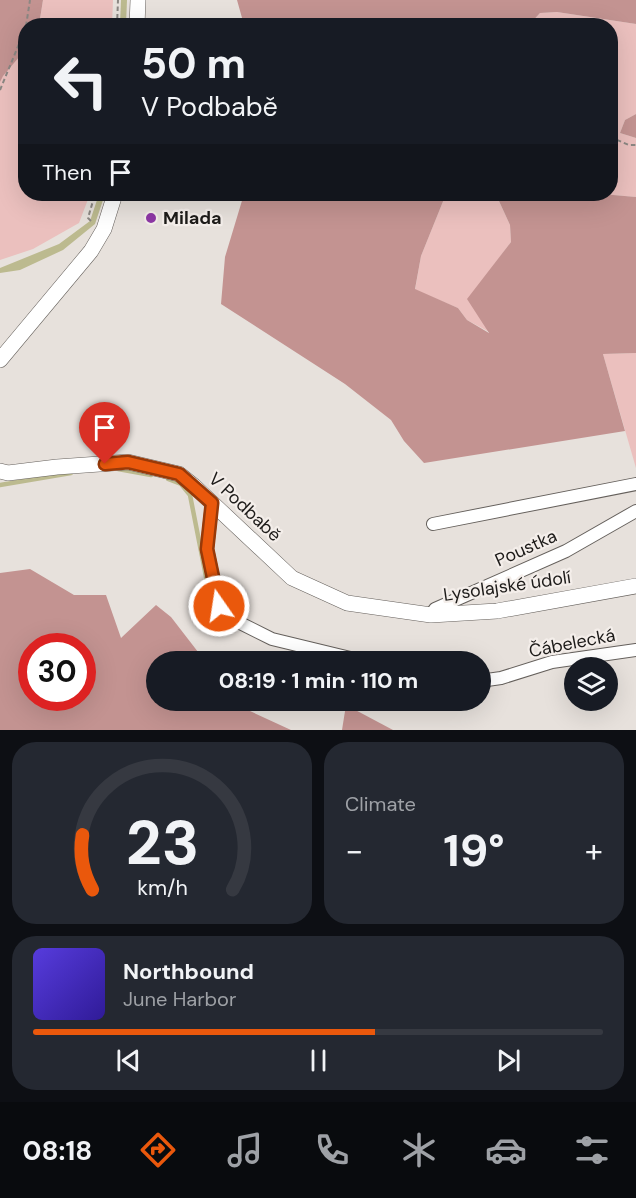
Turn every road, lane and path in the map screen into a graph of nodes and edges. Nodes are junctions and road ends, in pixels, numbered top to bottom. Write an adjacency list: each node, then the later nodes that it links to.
1 (30, 0): 4 (path)
2 (118, 0): 5 (path)
3 (138, 0): 6 (street)
4 (27, 18)
5 (117, 18)
6 (137, 18)
7 (18, 46): 8 (path)
8 (0, 90)
9 (618, 140): 10 (path)
10 (636, 145)
11 (113, 201): 12 (street)
12 (0, 360)
13 (0, 471): 15 (street, V Podbabě)
14 (636, 484): 17 (street, Poustka)
15 (212, 503): 19 (street, V Podbabě); 21 (street)
16 (636, 510): 20 (street, Poustka)
17 (433, 524)
18 (636, 586): 20 (street, Lysolajské údolí)
19 (347, 603): 20 (street, Lysolajské údolí)
20 (431, 615)
21 (322, 651)
22 (636, 651): 23 (street, Čábelecká)
23 (491, 679)

